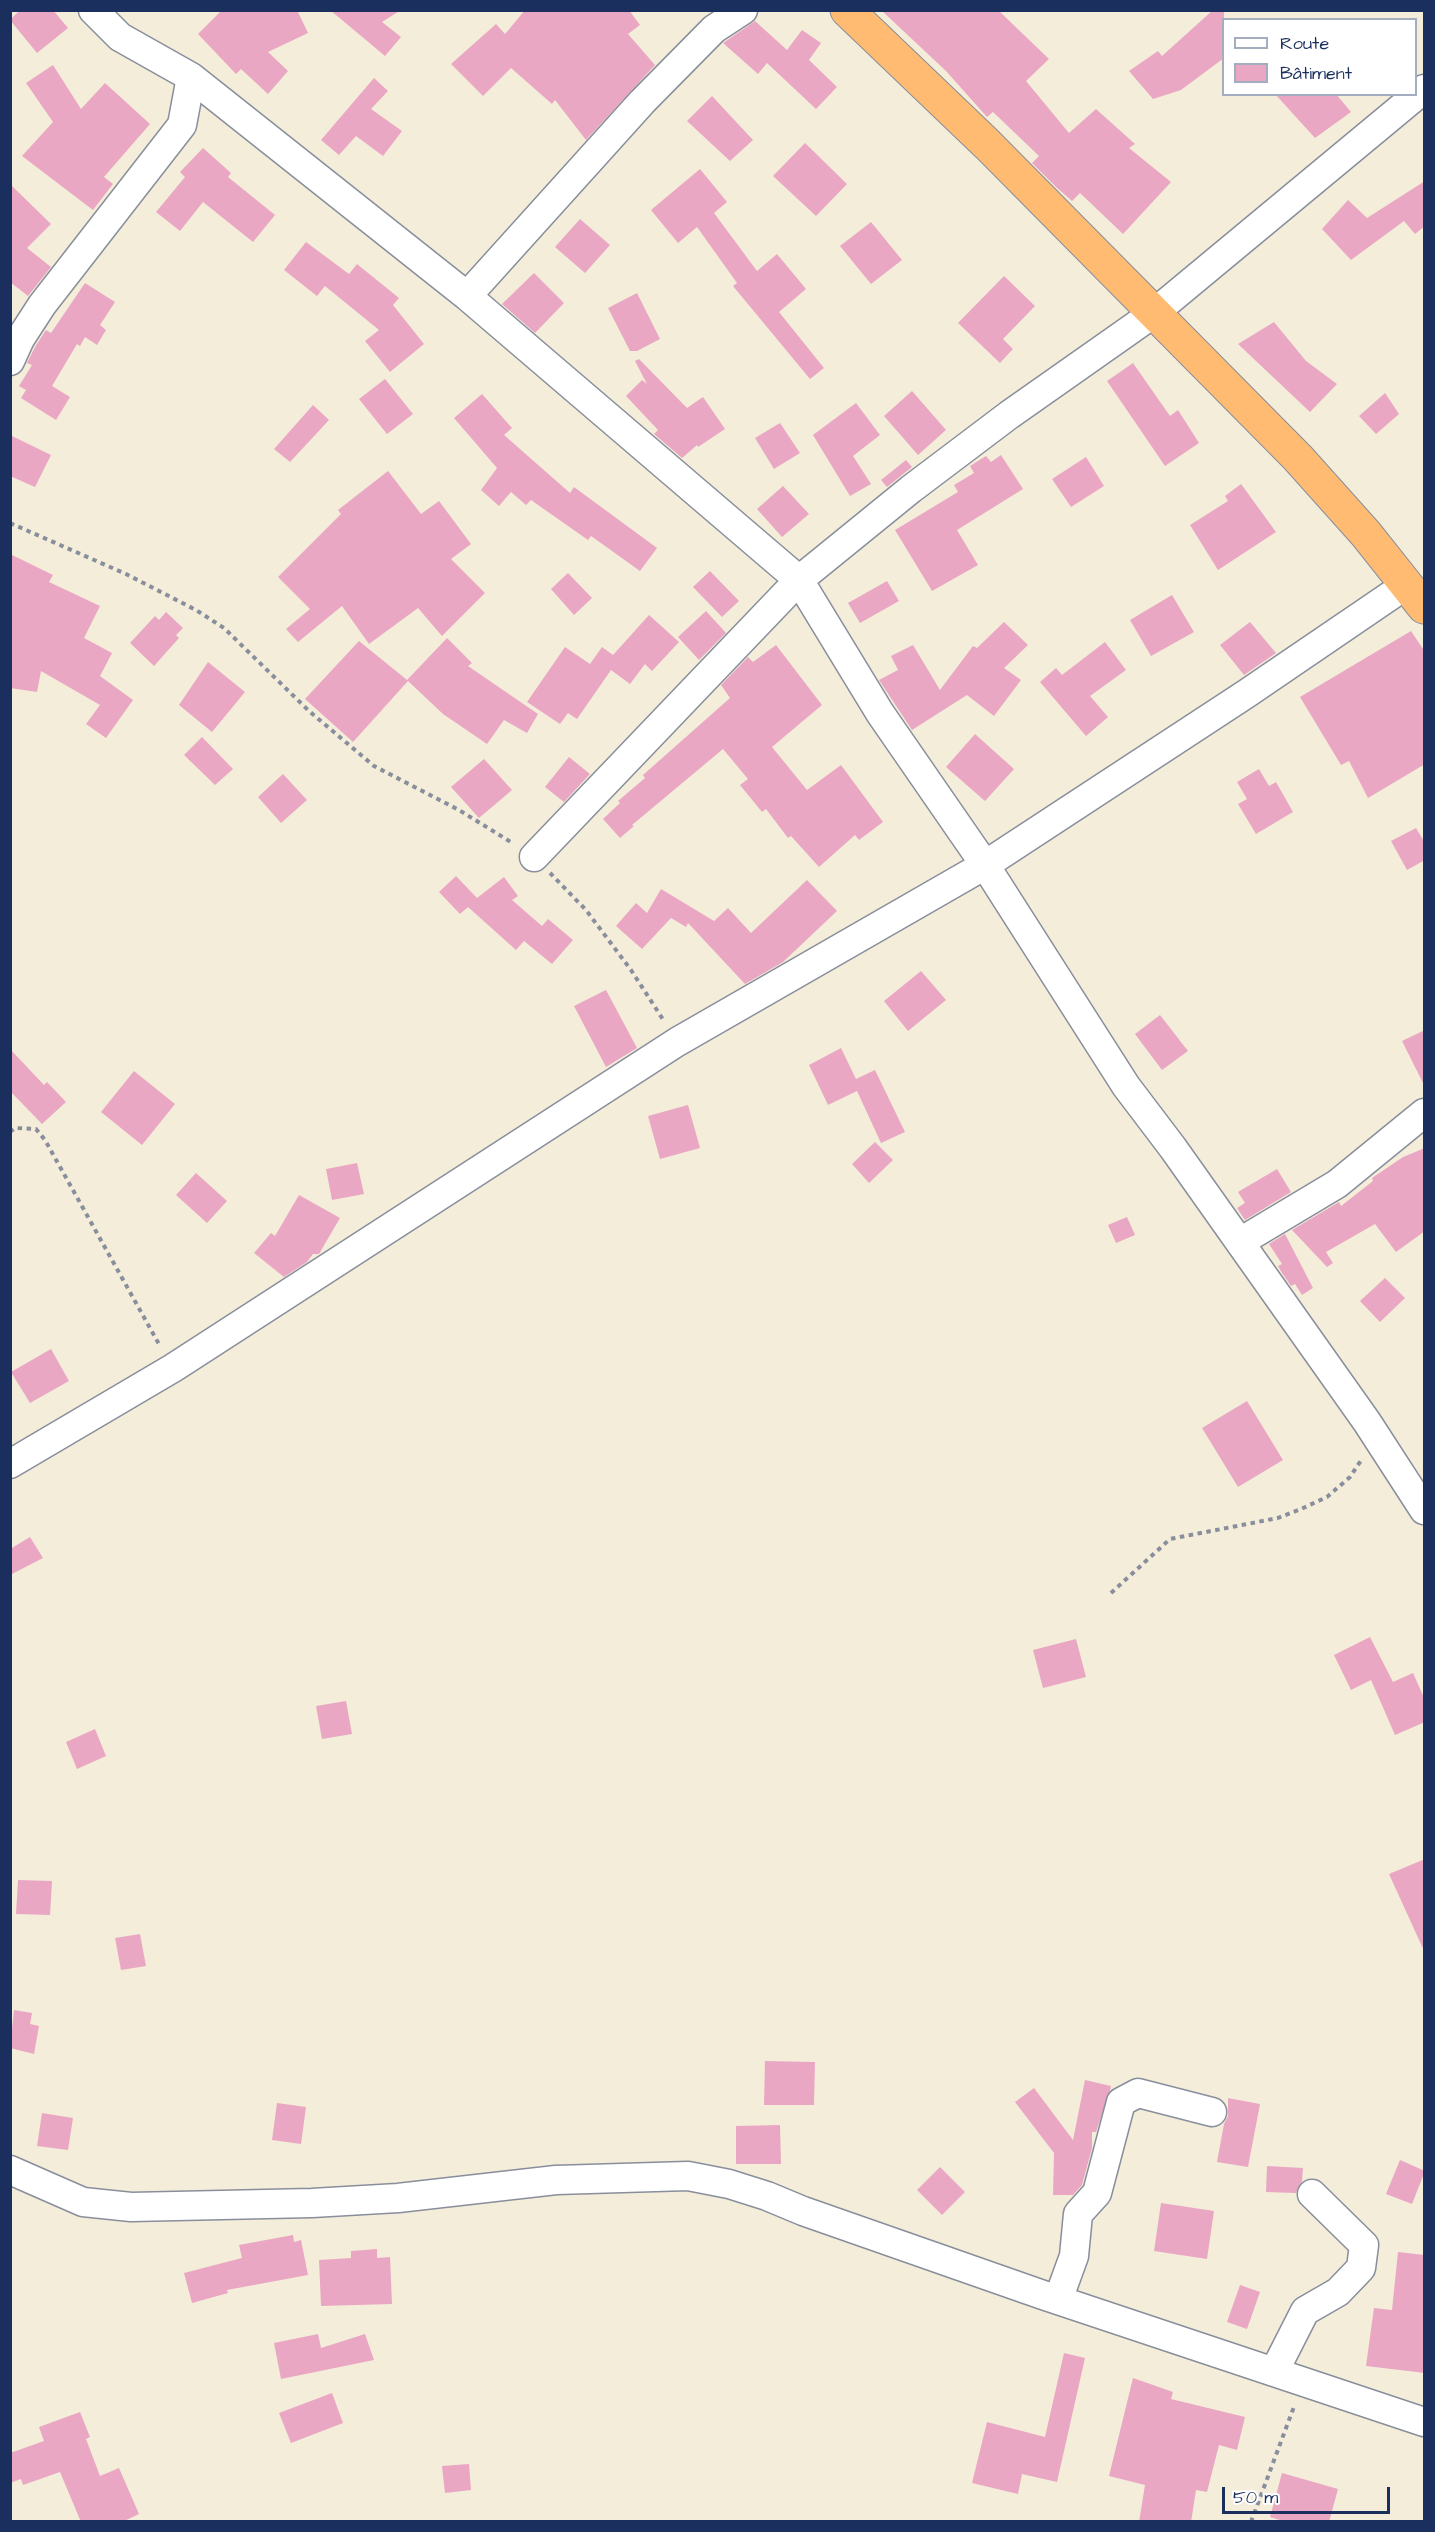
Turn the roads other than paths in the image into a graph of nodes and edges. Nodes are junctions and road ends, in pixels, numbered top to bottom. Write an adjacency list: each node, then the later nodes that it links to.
1 (93, 10): 4 (street)
2 (743, 10): 8 (street)
3 (847, 10): 9 (highway)
4 (191, 77): 6 (street); 7 (street)
5 (1417, 96): 9 (street)
6 (225, 106): 7 (street); 8 (street)
7 (182, 125): 10 (street)
8 (467, 296): 11 (street)
9 (1154, 313): 11 (street); 12 (highway)
10 (10, 361)
11 (799, 580): 13 (street); 14 (street)
12 (1415, 596): 14 (street)
13 (534, 857)
14 (985, 865): 16 (street); 17 (street)
15 (1425, 1113): 16 (street)
16 (1240, 1242): 18 (street)
17 (10, 1464)
18 (1425, 1510)
19 (1212, 2112): 22 (street)
20 (10, 2170): 22 (street)
21 (1312, 2194): 23 (street)
22 (1058, 2300): 23 (street)
23 (1274, 2372): 24 (street)
24 (1425, 2422)

